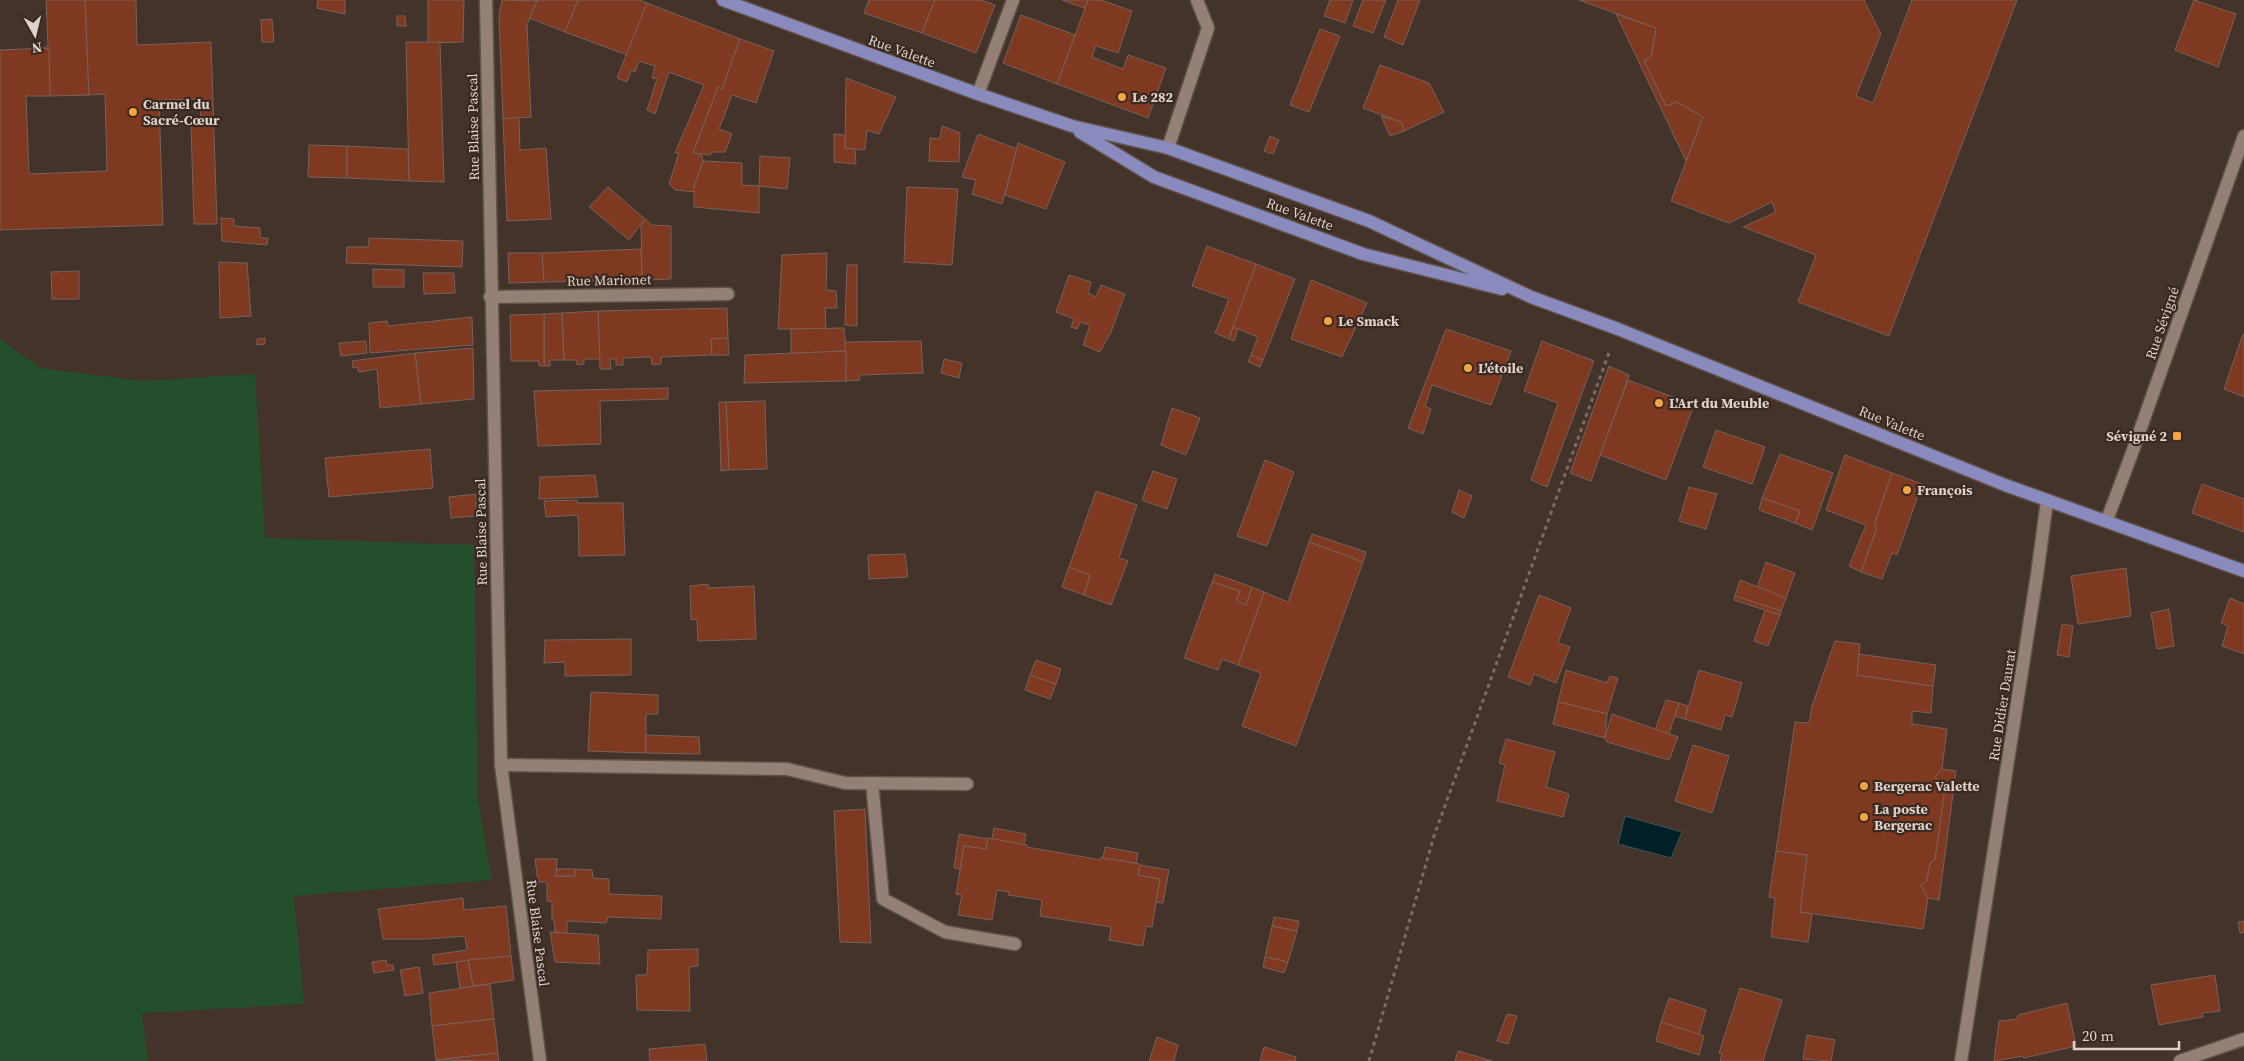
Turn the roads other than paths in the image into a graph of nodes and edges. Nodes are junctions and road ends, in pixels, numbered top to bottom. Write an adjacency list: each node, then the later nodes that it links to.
1 (486, 0): 10 (street, Rue Blaise Pascal)
2 (723, 0): 5 (main road, Rue Valette)
3 (1013, 0): 5 (street)
4 (1197, 0): 8 (street)
5 (978, 94): 6 (main road, Rue Valette)
6 (1072, 126): 8 (main road, Rue Valette); 11 (main road, Rue Valette)
7 (2244, 136): 13 (street, Rue Sévigné)
8 (1168, 148): 11 (main road, Rue Valette)
9 (728, 294): 10 (street, Rue Marionet)
10 (490, 297): 15 (street, Rue Blaise Pascal)
11 (1531, 297): 12 (main road, Rue Valette)
12 (2047, 501): 13 (main road, Rue Valette); 21 (street, Rue Didier Daurat)
13 (2107, 520): 14 (main road, Rue Valette)
14 (2244, 571)
15 (501, 765): 16 (street); 20 (street, Rue Blaise Pascal)
16 (872, 783): 17 (street); 18 (street)
17 (967, 784)
18 (1014, 944)
19 (2244, 1039): 22 (street)
20 (540, 1061)
21 (1961, 1061)
22 (2180, 1061)

